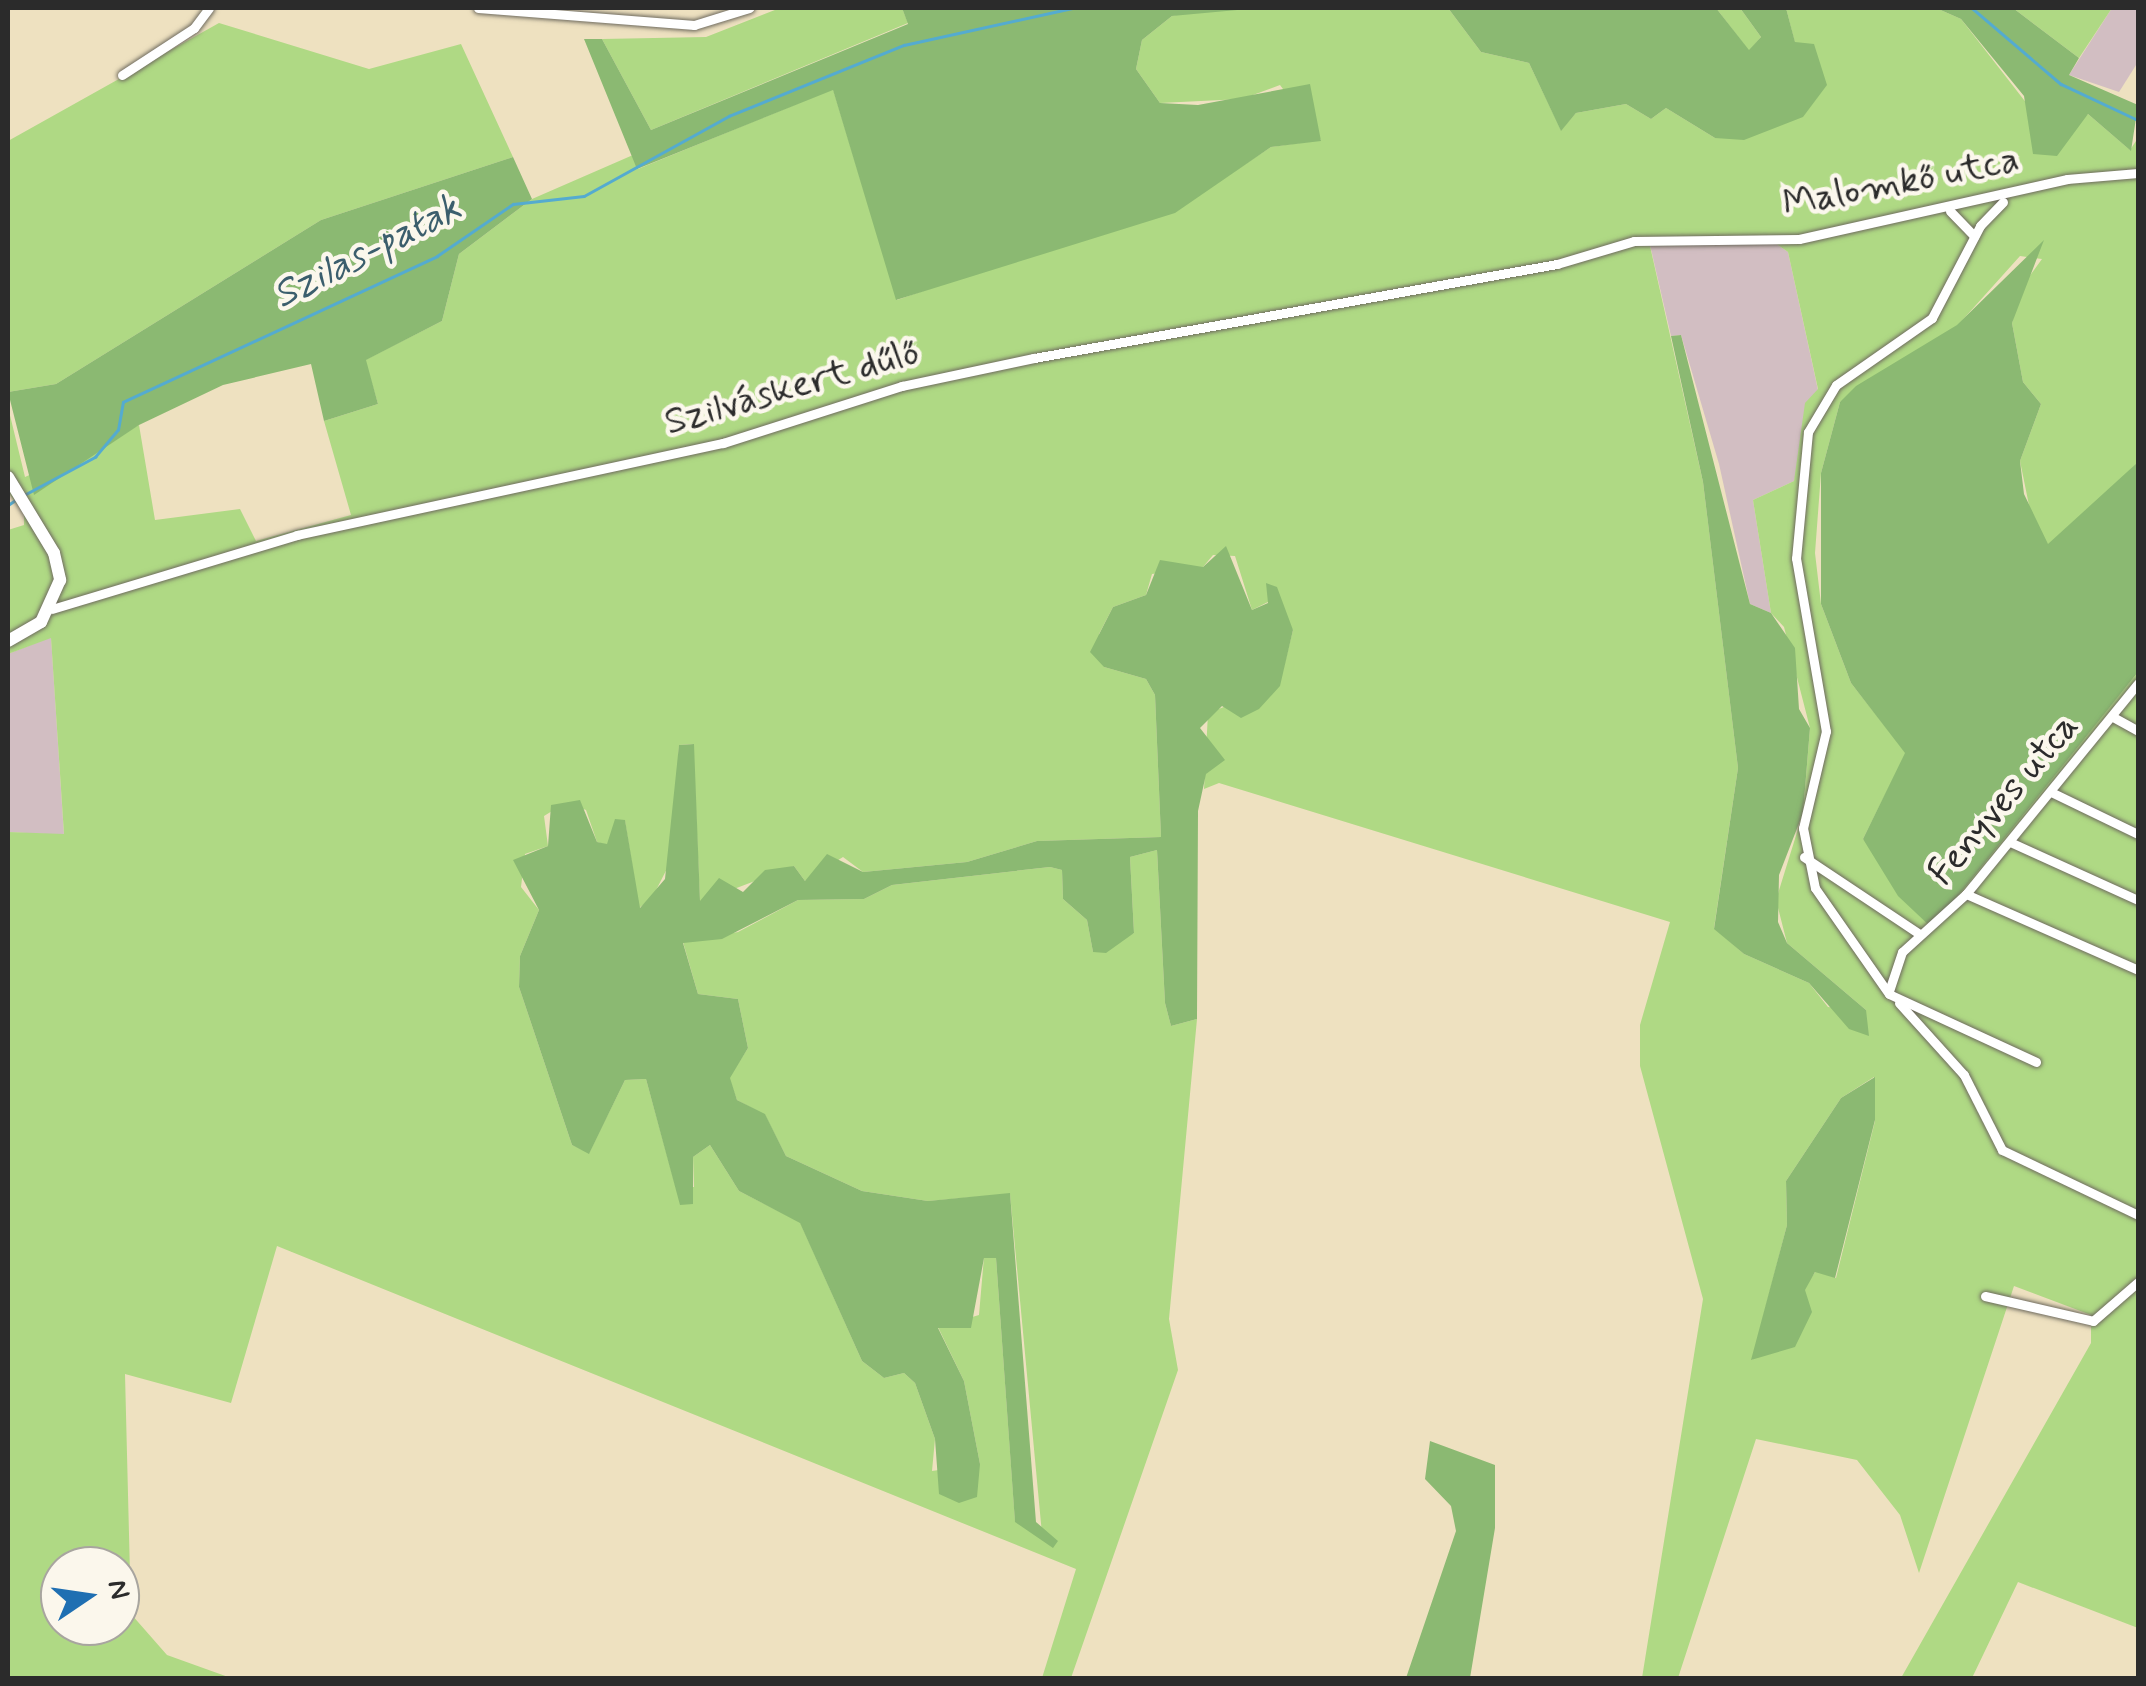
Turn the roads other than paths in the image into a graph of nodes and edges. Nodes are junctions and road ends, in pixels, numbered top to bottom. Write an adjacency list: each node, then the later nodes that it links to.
1 (209, 8): 6 (street)
2 (478, 8): 5 (street)
3 (602, 8): 5 (street)
4 (749, 8): 5 (street)
5 (596, 20)
6 (122, 75)
7 (2138, 173): 8 (street, Malomkő utca)
8 (2010, 198): 9 (street, Malomkő utca); 10 (street)
9 (1948, 210): 10 (street); 11 (street, Malomkő utca)
10 (1974, 236): 21 (street)
11 (1556, 264): 13 (street, Szilváskert dűlő)
12 (11, 483): 13 (main road)
13 (52, 610): 14 (main road)
14 (8, 641)
15 (2138, 683): 16 (street, Fenyves utca)
16 (2112, 717): 17 (street); 18 (street, Fenyves utca)
17 (2138, 731)
18 (2050, 792): 19 (street); 20 (street, Fenyves utca)
19 (2138, 834)
20 (2010, 842): 22 (street, Fenyves utca); 23 (street)
21 (1804, 857): 24 (street, Fenyves utca); 26 (street)
22 (1966, 894): 24 (street, Fenyves utca); 25 (street)
23 (2138, 900)
24 (1918, 933): 26 (street)
25 (2138, 970)
26 (1889, 994): 27 (street); 28 (street)
27 (2036, 1062)
28 (2138, 1215)
29 (2138, 1282): 30 (street)
30 (1985, 1296)

